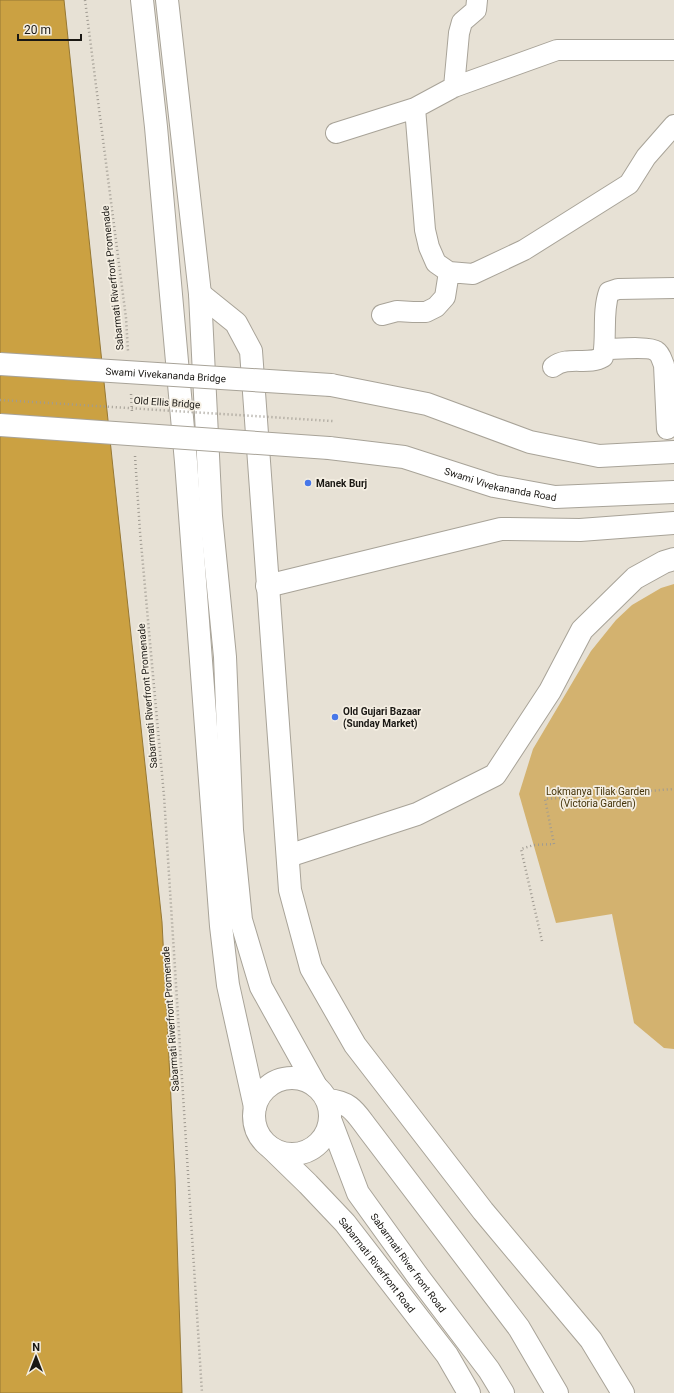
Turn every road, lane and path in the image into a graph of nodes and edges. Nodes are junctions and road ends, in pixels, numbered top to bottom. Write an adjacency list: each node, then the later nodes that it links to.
1 (85, 0): 15 (path, Sabarmati Riverfront Promenade)
2 (142, 0): 34 (main road)
3 (167, 0): 12 (main road)
4 (477, 0): 6 (street)
5 (674, 50): 6 (street)
6 (454, 88): 7 (street)
7 (415, 108): 9 (street); 10 (street)
8 (674, 125): 10 (street)
9 (336, 133)
10 (449, 272): 13 (street)
11 (674, 288): 14 (street)
12 (200, 294): 29 (main road); 33 (main road)
13 (382, 315)
14 (605, 349): 17 (street); 23 (street)
15 (128, 358)
16 (0, 364): 24 (main road, Swami Vivekananda Bridge, bridge)
17 (553, 367)
18 (130, 390): 20 (path)
19 (0, 400): 21 (path, Old Ellis Bridge, bridge)
20 (132, 413)
21 (333, 421)
22 (0, 425): 26 (main road, Swami Vivekananda Road, bridge)
23 (667, 429)
24 (674, 452)
25 (134, 453): 37 (path, Sabarmati Riverfront Promenade)
26 (674, 492)
27 (674, 523): 29 (main road)
28 (674, 558): 31 (main road)
29 (267, 586): 31 (main road)
30 (674, 789): 32 (path)
31 (288, 856): 41 (main road)
32 (542, 941)
33 (322, 1093): 34 (main road); 35 (main road); 40 (main road)
34 (255, 1107): 36 (main road)
35 (331, 1122): 36 (main road); 39 (main road, Sabarmati River front Road)
36 (271, 1148): 38 (main road, Sabarmati Riverfront Road)
37 (202, 1393)
38 (469, 1393)
39 (503, 1393)
40 (557, 1393)
41 (623, 1393)

